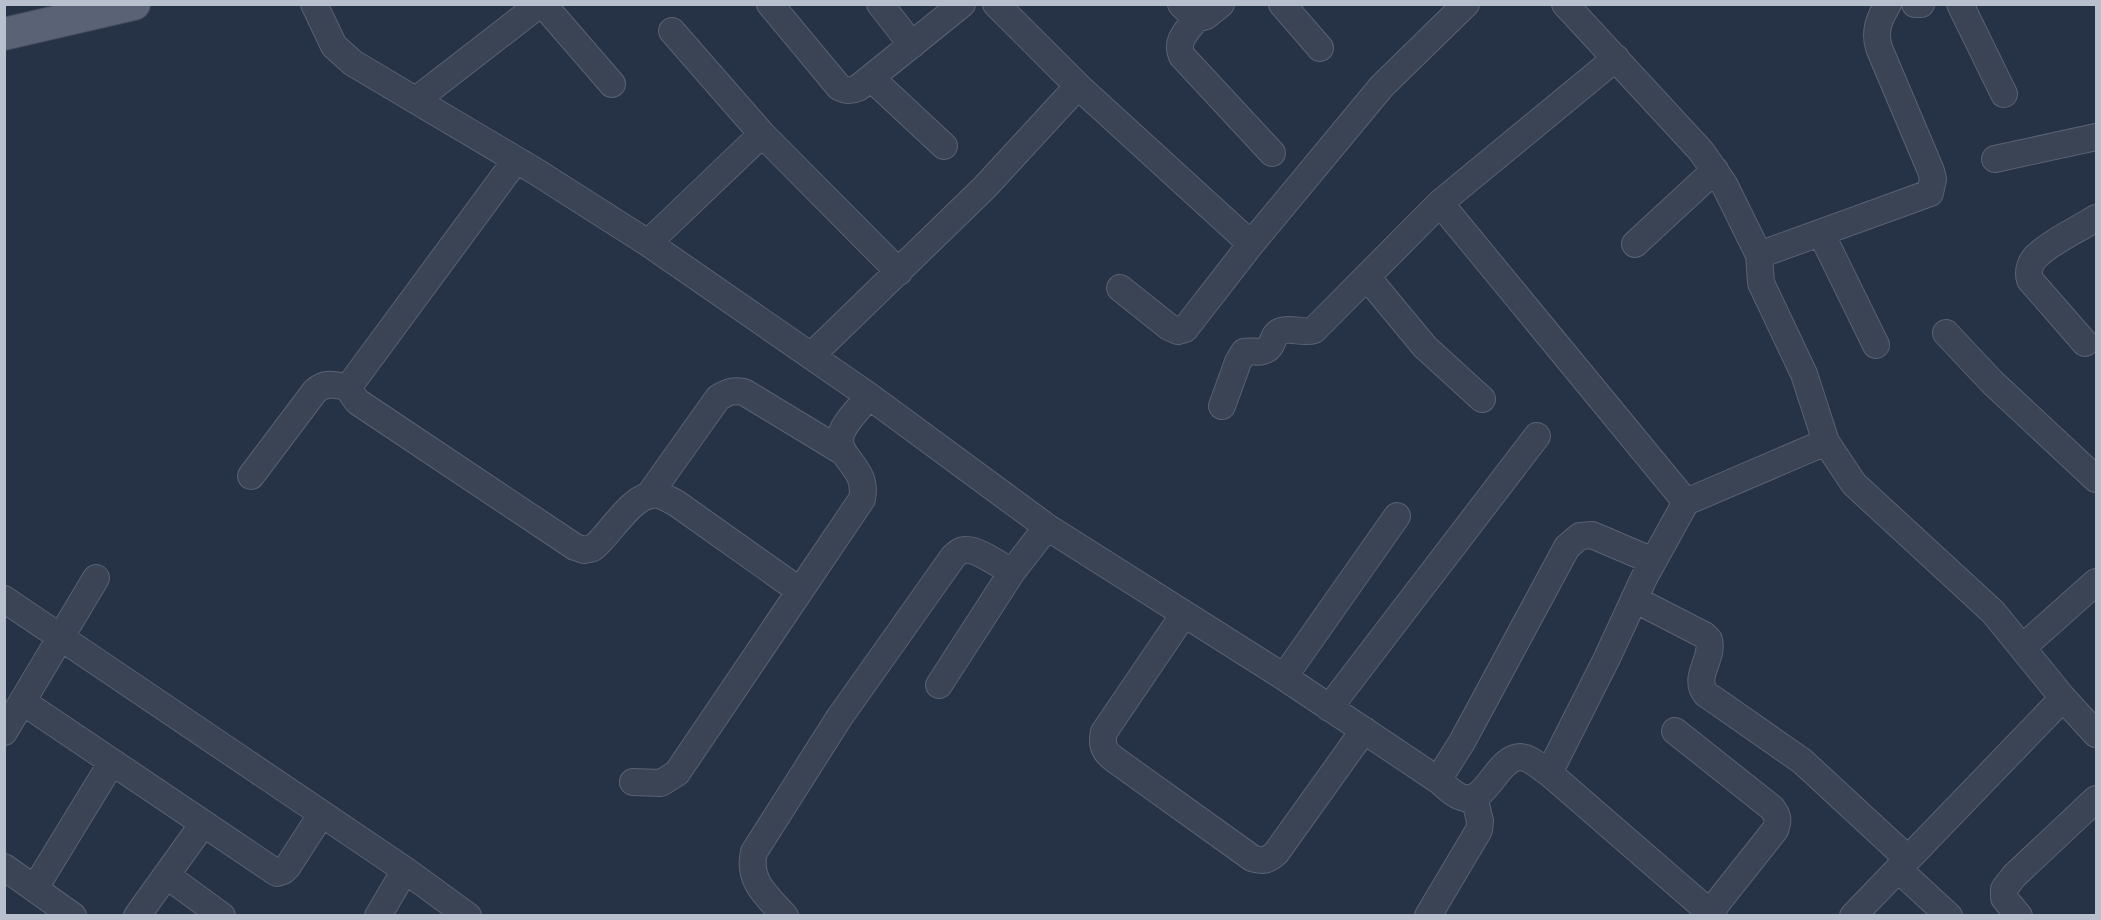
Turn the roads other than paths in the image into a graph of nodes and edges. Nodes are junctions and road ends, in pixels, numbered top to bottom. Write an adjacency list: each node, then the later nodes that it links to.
1 (134, 4): 17 (main road)
2 (314, 4): 25 (street)
3 (770, 4): 21 (street)
4 (880, 4): 18 (street)
5 (962, 4): 18 (street)
6 (996, 4): 23 (street)
7 (1221, 4): 15 (street)
8 (1282, 4): 19 (street)
9 (1466, 4): 37 (street)
10 (1565, 4): 20 (street)
11 (1888, 4): 35 (street)
12 (1915, 4): 13 (street)
13 (1921, 4)
14 (1960, 4): 24 (street)
15 (1188, 12): 29 (street)
16 (672, 31): 26 (street)
17 (4, 34)
18 (912, 45): 21 (street)
19 (1320, 48)
20 (1616, 58): 32 (street); 33 (street)
21 (871, 78): 28 (street)
22 (612, 84): 25 (street)
23 (1078, 86): 37 (street); 40 (street)
24 (2004, 94)
25 (416, 100): 31 (street)
26 (762, 134): 36 (street); 40 (street)
27 (2097, 137): 30 (street)
28 (944, 146)
29 (1272, 153)
30 (1995, 159)
31 (516, 160): 36 (street); 47 (street)
32 (1715, 170): 38 (street); 39 (street)
33 (1440, 203): 41 (street); 57 (street)
34 (2097, 218): 44 (street)
35 (1821, 233): 39 (street); 45 (street)
36 (648, 243): 46 (street)
37 (1251, 244): 42 (street)
38 (1635, 244)
39 (1759, 255): 52 (street)
40 (898, 272): 46 (street)
41 (1367, 277): 49 (street); 50 (street)
42 (1120, 288)
43 (1946, 333): 55 (street)
44 (2085, 344)
45 (1876, 345)
46 (811, 356): 48 (street)
47 (350, 388): 54 (street); 56 (street)
48 (869, 396): 53 (street); 59 (street)
49 (1482, 399)
50 (1222, 406)
51 (1537, 436): 74 (street)
52 (1826, 442): 57 (street); 69 (street)
53 (843, 452): 56 (street); 64 (street)
54 (251, 476)
55 (2097, 479)
56 (649, 495): 64 (street)
57 (1686, 502): 60 (street)
58 (1397, 516): 70 (street)
59 (1047, 526): 61 (street); 67 (street)
60 (1653, 561): 65 (street); 81 (street)
61 (1012, 572): 71 (street); 98 (street)
62 (96, 578): 68 (street)
63 (2097, 582): 69 (street)
64 (800, 591): 82 (street)
65 (1634, 598): 80 (street); 87 (street)
66 (4, 599): 68 (street)
67 (1184, 614): 70 (street); 75 (street)
68 (60, 638): 73 (street); 85 (street)
69 (2023, 647): 72 (street)
70 (1284, 677): 74 (street)
71 (939, 685)
72 (2063, 698): 78 (street); 87 (street)
73 (23, 702): 76 (street); 79 (street)
74 (1329, 708): 75 (street)
75 (1364, 730): 81 (street)
76 (4, 732)
77 (1675, 732): 93 (street)
78 (2097, 734)
79 (112, 762): 86 (street); 91 (street)
80 (1549, 773): 83 (street); 93 (street)
81 (1438, 780): 83 (street)
82 (633, 782)
83 (1474, 797): 99 (street)
84 (2097, 799): 102 (street)
85 (321, 815): 86 (street); 89 (street)
86 (203, 824): 90 (street)
87 (1903, 864): 100 (street); 101 (street)
88 (4, 867): 91 (street)
89 (405, 870): 92 (street); 97 (street)
90 (166, 875): 95 (street); 96 (street)
91 (35, 888): 94 (street)
92 (458, 913)
93 (1712, 914)
94 (73, 915)
95 (137, 915)
96 (222, 915)
97 (378, 915)
98 (785, 915)
99 (1428, 915)
100 (1853, 915)
101 (1948, 915)
102 (2019, 915)

